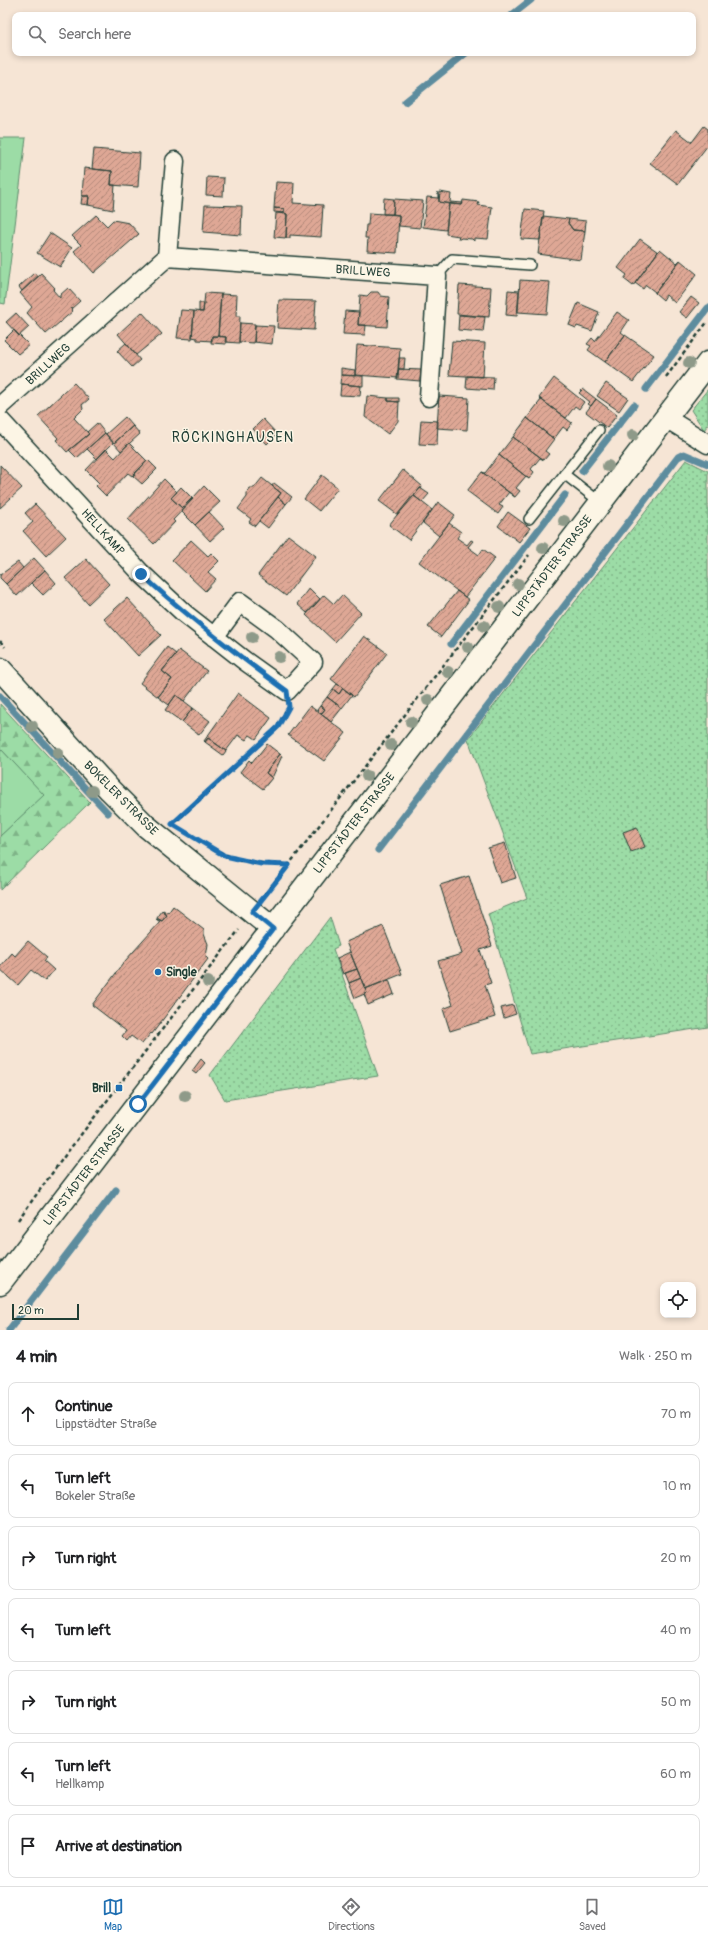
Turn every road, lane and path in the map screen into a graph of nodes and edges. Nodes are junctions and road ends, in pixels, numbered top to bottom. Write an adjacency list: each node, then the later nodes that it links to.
1 (175, 161): 2 (street)
2 (168, 257): 4 (street, BRILLWEG); 9 (street, BRILLWEG)
3 (530, 265): 4 (lane)
4 (437, 276): 8 (street)
5 (708, 321): 7 (path)
6 (708, 363): 10 (street, LIPPSTÄDTER STRASSE)
7 (666, 378)
8 (429, 397)
9 (0, 406)
10 (666, 418): 13 (street); 15 (street, LIPPSTÄDTER STRASSE)
11 (0, 420): 18 (street, HELLKAMP)
12 (599, 430): 14 (lane)
13 (708, 444)
14 (564, 474): 15 (lane); 16 (lane)
15 (600, 502): 26 (street, LIPPSTÄDTER STRASSE)
16 (529, 519)
17 (533, 551): 24 (path)
18 (214, 637): 21 (street, HELLKAMP); 21 (street)
19 (0, 641): 20 (path)
20 (5, 661): 25 (street, BOKELER STRASSE)
21 (287, 691): 22 (path)
22 (172, 824)
23 (211, 848): 24 (path)
24 (289, 865): 25 (path)
25 (252, 912): 26 (street, BOKELER STRASSE); 27 (path)
26 (273, 929): 28 (street, LIPPSTÄDTER STRASSE)
27 (16, 1225)
28 (0, 1283)

